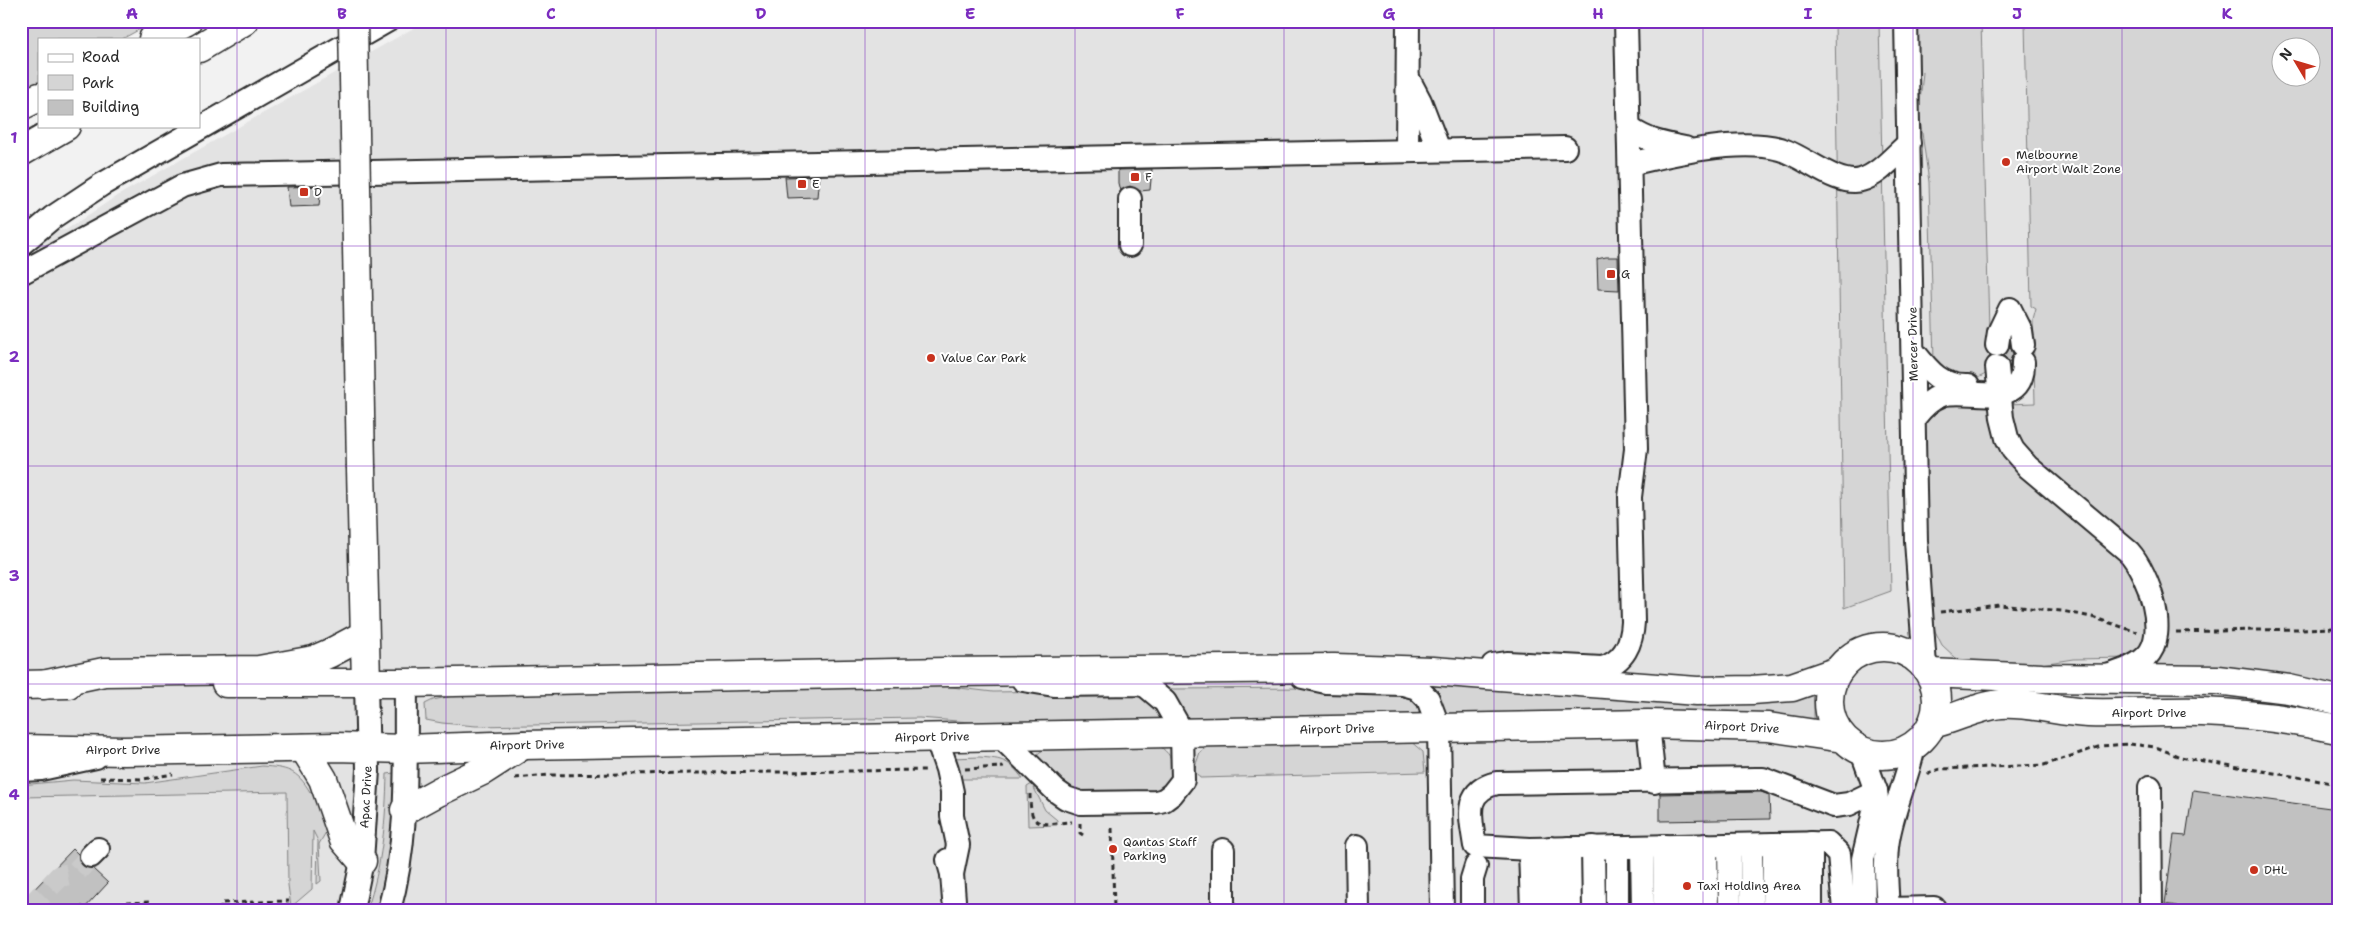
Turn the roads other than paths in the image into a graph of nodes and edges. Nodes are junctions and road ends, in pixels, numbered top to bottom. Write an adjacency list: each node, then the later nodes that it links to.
1 (187, 21): 8 (main road)
2 (244, 21): 9 (main road)
3 (353, 21): 30 (main road, bridge)
4 (387, 21): 23 (street)
5 (1408, 21): 10 (street)
6 (1626, 21): 14 (street)
7 (1906, 21): 15 (street, Mercer Drive)
8 (155, 38)
9 (200, 47)
10 (1408, 77): 17 (street); 18 (street)
11 (38, 98): 12 (main road)
12 (21, 106)
13 (63, 128): 20 (main road)
14 (1629, 128): 19 (street); 21 (street)
15 (1909, 142): 19 (street); 26 (street, Mercer Drive)
16 (1565, 148): 18 (street)
17 (1407, 150): 18 (street); 25 (street)
18 (1439, 150)
19 (1704, 150): 21 (street)
20 (21, 152)
21 (1630, 164): 33 (street)
22 (1130, 199): 24 (street)
23 (21, 244)
24 (1130, 245)
25 (21, 273)
26 (1914, 351): 27 (street); 29 (street, Mercer Drive)
27 (1997, 358): 28 (street); 28 (street)
28 (1999, 394): 29 (street); 36 (street)
29 (1915, 417): 32 (street, Mercer Drive)
30 (364, 635): 37 (main road); 39 (main road)
31 (1256, 668): 33 (main road); 35 (main road); 43 (street)
32 (1927, 669): 34 (main road); 36 (main road); 42 (main road)
33 (1433, 671): 34 (main road)
34 (1838, 671): 49 (main road)
35 (984, 674): 38 (main road); 45 (street)
36 (2099, 679): 40 (main road)
37 (366, 683): 38 (main road); 39 (main road); 52 (street, Apac Drive)
38 (406, 684): 54 (street)
39 (32, 685)
40 (2338, 700)
41 (1648, 724): 43 (main road, Airport Drive); 49 (main road, Airport Drive); 57 (street)
42 (1932, 724): 44 (main road, Airport Drive); 50 (main road)
43 (1439, 728): 45 (main road, Airport Drive); 79 (street)
44 (2338, 729)
45 (1182, 732): 47 (main road, Airport Drive); 47 (street)
46 (936, 737): 47 (main road, Airport Drive); 48 (main road, Airport Drive); 72 (street)
47 (1002, 737)
48 (523, 745): 54 (main road, Airport Drive); 60 (main road)
49 (1852, 745): 50 (main road); 59 (street)
50 (1914, 746): 74 (street)
51 (304, 748): 52 (main road, Airport Drive); 55 (main road, Airport Drive); 70 (main road)
52 (368, 748): 54 (main road, Airport Drive); 70 (street, Apac Drive)
53 (21, 749): 55 (main road, Airport Drive)
54 (405, 750): 60 (street)
55 (124, 751): 56 (street)
56 (21, 770)
57 (1654, 782): 59 (street); 68 (street)
58 (2150, 787): 98 (street)
59 (1876, 791): 97 (street)
60 (405, 810): 76 (street)
61 (1752, 844): 62 (street); 63 (street); 91 (street)
62 (1801, 844): 92 (street); 93 (street); 94 (street); 95 (street); 96 (street)
63 (1729, 845): 65 (street); 90 (street)
64 (1357, 846): 78 (street)
65 (1674, 846): 67 (street); 86 (street); 87 (street); 88 (street); 89 (street)
66 (1593, 847): 67 (street); 68 (street); 84 (street)
67 (1616, 847): 85 (street)
68 (1550, 848): 81 (street); 82 (street); 83 (street)
69 (1223, 850): 77 (street)
70 (362, 860): 75 (street, Apac Drive)
71 (1476, 866): 80 (street)
72 (954, 900)
73 (1934, 908): 74 (street)
74 (1888, 909)
75 (352, 910)
76 (389, 910)
77 (1223, 910)
78 (1358, 910)
79 (1442, 910)
80 (1472, 910)
81 (1532, 910)
82 (1551, 910)
83 (1570, 910)
84 (1594, 910)
85 (1618, 910)
86 (1642, 910)
87 (1665, 910)
88 (1686, 910)
89 (1707, 910)
90 (1730, 910)
91 (1752, 910)
92 (1774, 910)
93 (1794, 910)
94 (1812, 910)
95 (1828, 910)
96 (1844, 910)
97 (1864, 910)
98 (2151, 910)

